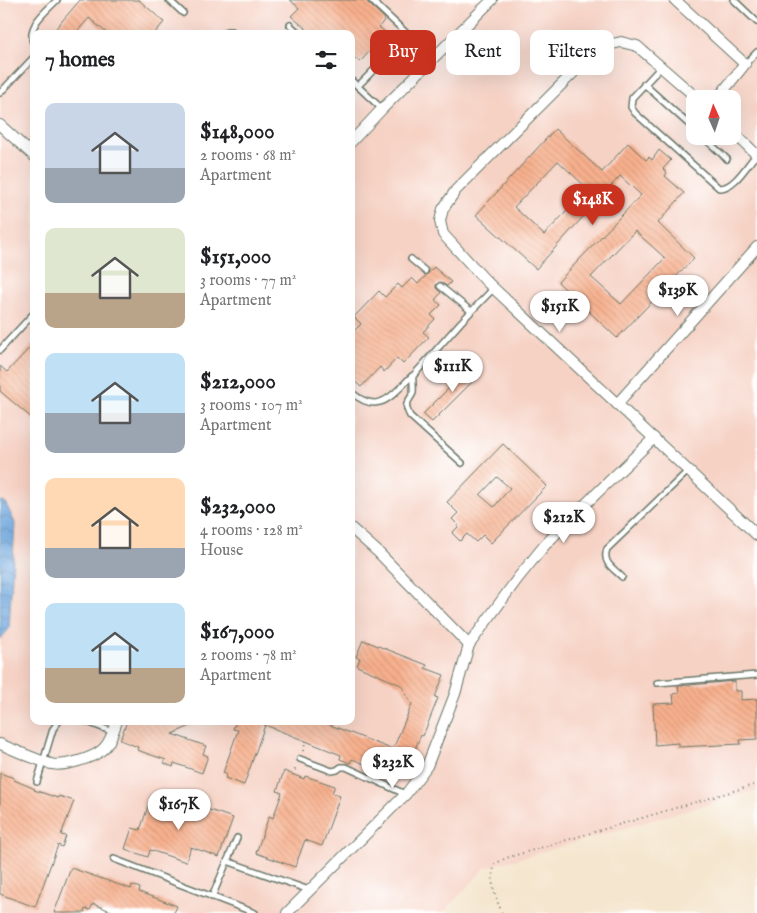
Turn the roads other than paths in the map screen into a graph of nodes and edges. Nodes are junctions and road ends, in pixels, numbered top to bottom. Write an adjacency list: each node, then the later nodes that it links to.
1 (57, 0): 10 (lane)
2 (170, 0): 7 (lane)
3 (492, 0): 14 (street)
4 (675, 0): 16 (street)
5 (734, 0): 8 (lane)
6 (372, 1): 12 (lane)
7 (184, 13)
8 (757, 22)
9 (290, 25): 11 (lane)
10 (33, 30)
11 (296, 30)
12 (402, 30)
13 (757, 52): 16 (lane)
14 (436, 54)
15 (30, 61): 25 (lane)
16 (745, 64): 24 (street)
17 (661, 67): 21 (lane); 23 (street); 39 (street)
18 (370, 74): 22 (lane)
19 (415, 75): 26 (street)
20 (355, 83): 22 (lane)
21 (644, 84): 27 (lane); 33 (lane)
22 (358, 86): 26 (lane)
23 (688, 90)
24 (724, 90)
25 (0, 93)
26 (382, 109): 29 (street)
27 (686, 122)
28 (0, 125): 32 (street)
29 (355, 138)
30 (741, 140): 33 (street)
31 (712, 145): 34 (lane)
32 (30, 152)
33 (757, 155)
34 (727, 158)
35 (757, 247): 45 (street)
36 (412, 259): 37 (lane)
37 (425, 271)
38 (440, 286): 40 (lane)
39 (494, 288): 40 (lane); 45 (street)
40 (472, 311): 43 (lane)
41 (30, 317): 42 (lane)
42 (0, 350)
43 (412, 376): 44 (lane); 47 (lane)
44 (355, 395)
45 (617, 404): 46 (street)
46 (654, 438): 48 (street); 52 (street)
47 (462, 463)
48 (688, 471): 50 (street); 51 (lane)
49 (355, 532): 52 (street)
50 (757, 535)
51 (622, 578)
52 (469, 645): 63 (street)
53 (757, 675): 54 (lane)
54 (658, 683)
55 (56, 725): 61 (lane)
56 (95, 725): 58 (lane)
57 (116, 725): 58 (street)
58 (113, 732): 61 (street)
59 (0, 744): 61 (street)
60 (300, 759): 63 (lane)
61 (43, 761): 62 (lane)
62 (37, 782)
63 (406, 794): 67 (street)
64 (237, 838): 66 (lane)
65 (114, 859): 68 (lane)
66 (227, 861): 67 (lane); 68 (lane)
67 (309, 890): 70 (street)
68 (212, 896): 69 (lane)
69 (255, 913)
70 (287, 913)

